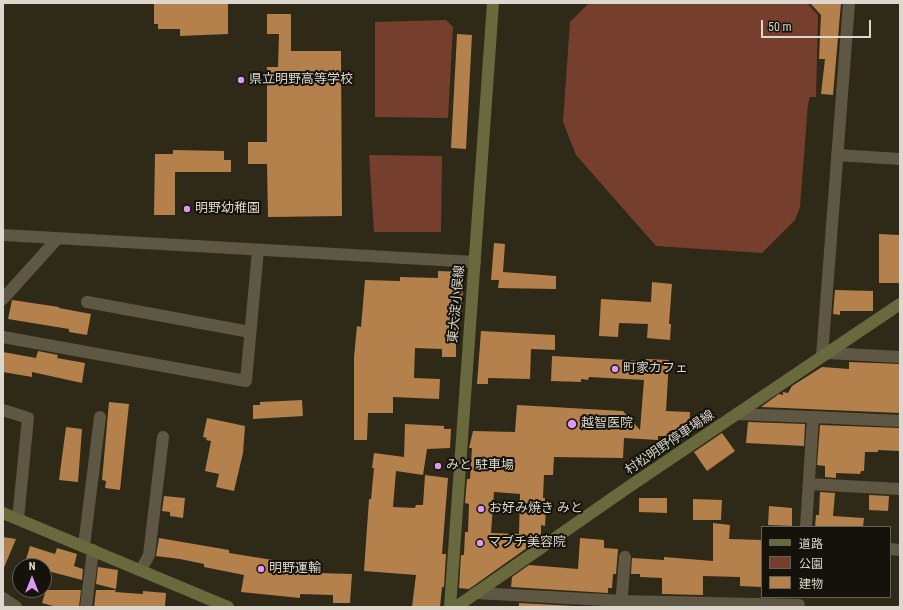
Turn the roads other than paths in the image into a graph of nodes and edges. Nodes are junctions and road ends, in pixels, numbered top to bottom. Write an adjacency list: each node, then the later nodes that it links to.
1 (493, 3): 8 (main road, 東大淀小俣線)
2 (849, 3): 3 (street)
3 (837, 155): 4 (street); 14 (street)
4 (900, 159)
5 (3, 236): 6 (street)
6 (57, 239): 7 (street); 9 (street)
7 (258, 250): 8 (street); 12 (street)
8 (475, 262): 37 (main road, 東大淀小俣線)
9 (3, 299)
10 (87, 302): 12 (street)
11 (900, 304): 14 (main road, 村松明野停車場線)
12 (250, 332): 13 (street)
13 (3, 337)
14 (824, 355): 15 (street); 17 (main road, 村松明野停車場線)
15 (900, 357)
16 (3, 410): 25 (street)
17 (737, 414): 19 (street); 30 (main road, 村松明野停車場線)
18 (100, 418): 27 (street)
19 (813, 418): 20 (street); 22 (street)
20 (900, 421)
21 (163, 437): 29 (street)
22 (809, 484): 23 (street); 26 (street)
23 (900, 489)
24 (3, 513): 25 (main road)
25 (18, 519): 27 (main road)
26 (806, 526)
27 (88, 548): 29 (main road); 35 (street)
28 (625, 557): 33 (street)
29 (141, 570): 36 (main road)
30 (476, 593): 33 (street); 38 (main road, 村松明野停車場線)
31 (3, 598): 34 (street)
32 (799, 603): 33 (street)
33 (621, 604)
34 (16, 607)
35 (86, 607)
36 (228, 607)
37 (450, 607)
38 (456, 607)

